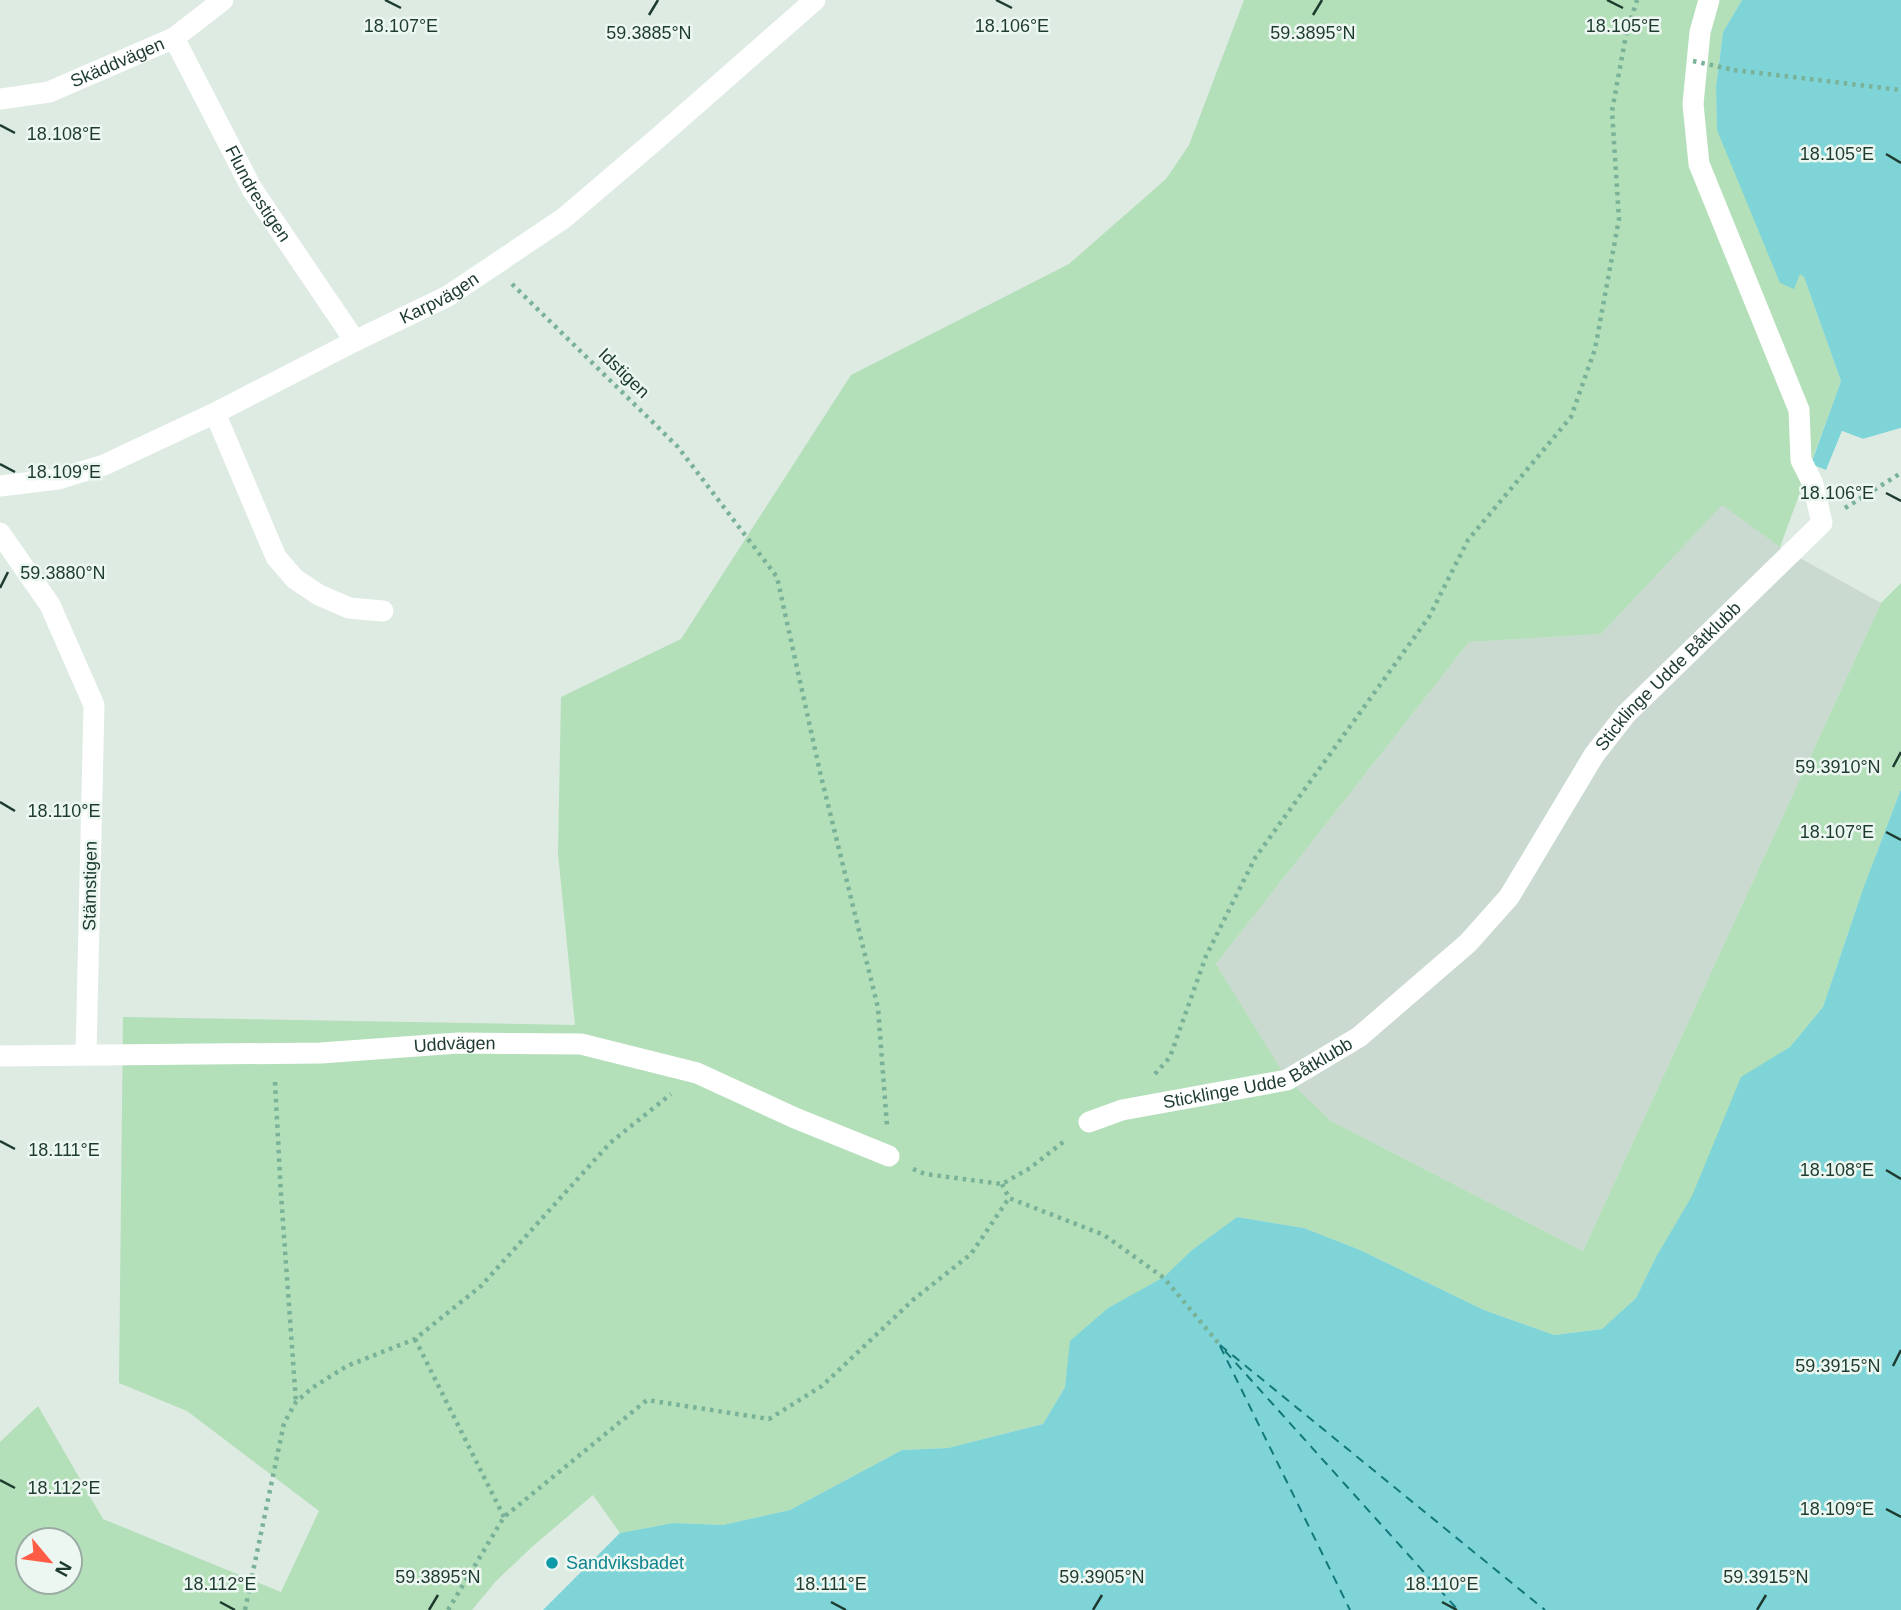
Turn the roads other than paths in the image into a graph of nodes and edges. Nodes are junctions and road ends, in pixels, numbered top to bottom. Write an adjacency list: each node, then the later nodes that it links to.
1 (223, 0): 4 (street, Skäddvägen)
2 (815, 0): 6 (street, Karpvägen)
3 (1709, 0): 13 (street, Sticklinge Udde Båtklubb)
4 (174, 38): 5 (street, Skäddvägen); 6 (street, Flundrestigen)
5 (0, 99)
6 (355, 341): 7 (street, Karpvägen)
7 (215, 413): 8 (street, Karpvägen); 10 (street)
8 (0, 485)
9 (0, 533): 11 (street, Stämstigen)
10 (383, 611)
11 (86, 1055): 12 (street, Uddvägen); 14 (street, Uddvägen)
12 (0, 1056)
13 (1089, 1122)
14 (889, 1156)

